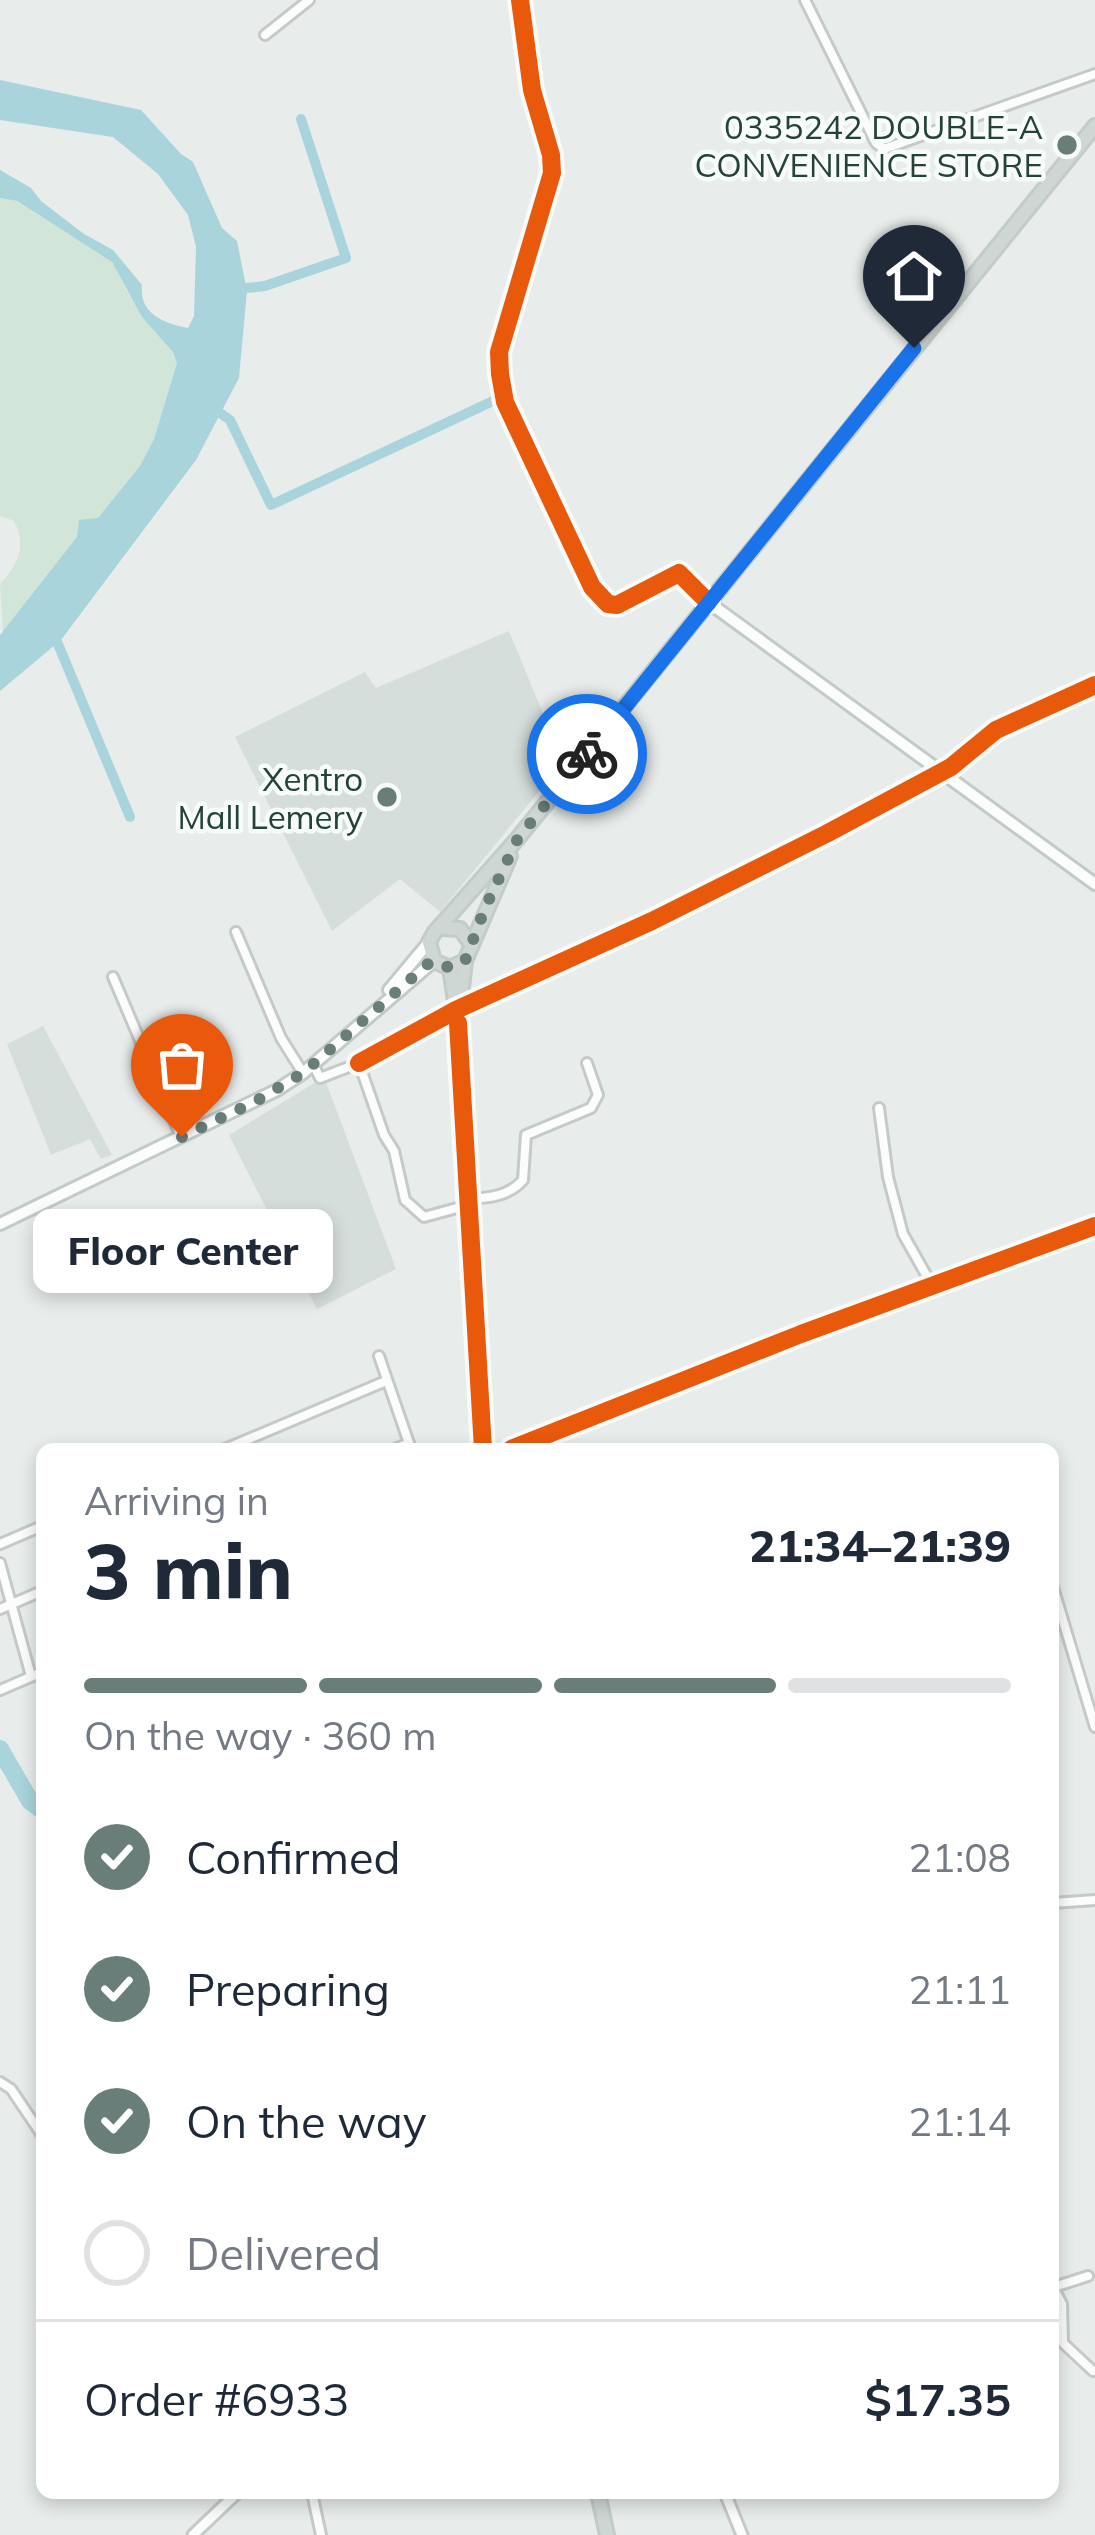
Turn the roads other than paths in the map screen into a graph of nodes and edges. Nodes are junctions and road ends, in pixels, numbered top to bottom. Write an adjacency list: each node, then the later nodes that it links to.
1 (309, 0): 4 (street)
2 (520, 0): 7 (street)
3 (806, 0): 5 (street)
4 (265, 35)
5 (1095, 74)
6 (1095, 126): 7 (main road)
7 (708, 602): 11 (main road); 12 (main road)
8 (1095, 685): 9 (street)
9 (951, 767)
10 (934, 778): 21 (street)
11 (518, 838): 13 (main road); 16 (main road)
12 (1095, 884)
13 (442, 928): 15 (main road); 16 (main road)
14 (236, 932): 25 (street)
15 (430, 942): 17 (main road); 22 (main road)
16 (470, 944): 18 (main road)
17 (434, 961): 19 (main road); 22 (main road)
18 (465, 961): 19 (main road); 21 (main road)
19 (450, 968): 21 (main road)
20 (113, 977): 27 (street)
21 (458, 1014): 23 (street); 28 (main road)
22 (368, 1018): 25 (main road)
23 (359, 1063): 25 (street); 28 (street)
24 (587, 1063): 28 (street)
25 (308, 1069): 27 (main road)
26 (879, 1108): 31 (street)
27 (182, 1137): 29 (main road)
28 (469, 1202): 36 (main road)
29 (0, 1224)
30 (1094, 1230): 31 (street)
31 (933, 1287): 37 (street)
32 (379, 1356): 33 (street)
33 (386, 1381): 34 (street); 35 (street)
34 (239, 1443)
35 (409, 1443)
36 (483, 1443)
37 (527, 1443)
38 (36, 1529): 39 (street)
39 (0, 1544)
40 (0, 1563): 42 (street)
41 (36, 1594): 42 (street)
42 (11, 1604): 44 (street); 46 (street)
43 (1059, 1607): 48 (street)
44 (0, 1609)
45 (36, 1674): 46 (street)
46 (32, 1676): 47 (street)
47 (0, 1690)
48 (1095, 1727)
49 (1095, 1900): 50 (street)
50 (1059, 1903)
51 (0, 2082): 52 (street)
52 (36, 2126)
53 (1088, 2276): 54 (street)
54 (1059, 2285)
55 (1059, 2298): 56 (street)
56 (1093, 2371)
57 (231, 2499): 61 (street)
58 (313, 2499): 62 (street)
59 (599, 2499): 63 (main road)
60 (727, 2499): 64 (street)
61 (193, 2535)
62 (321, 2535)
63 (607, 2535)
64 (742, 2535)

